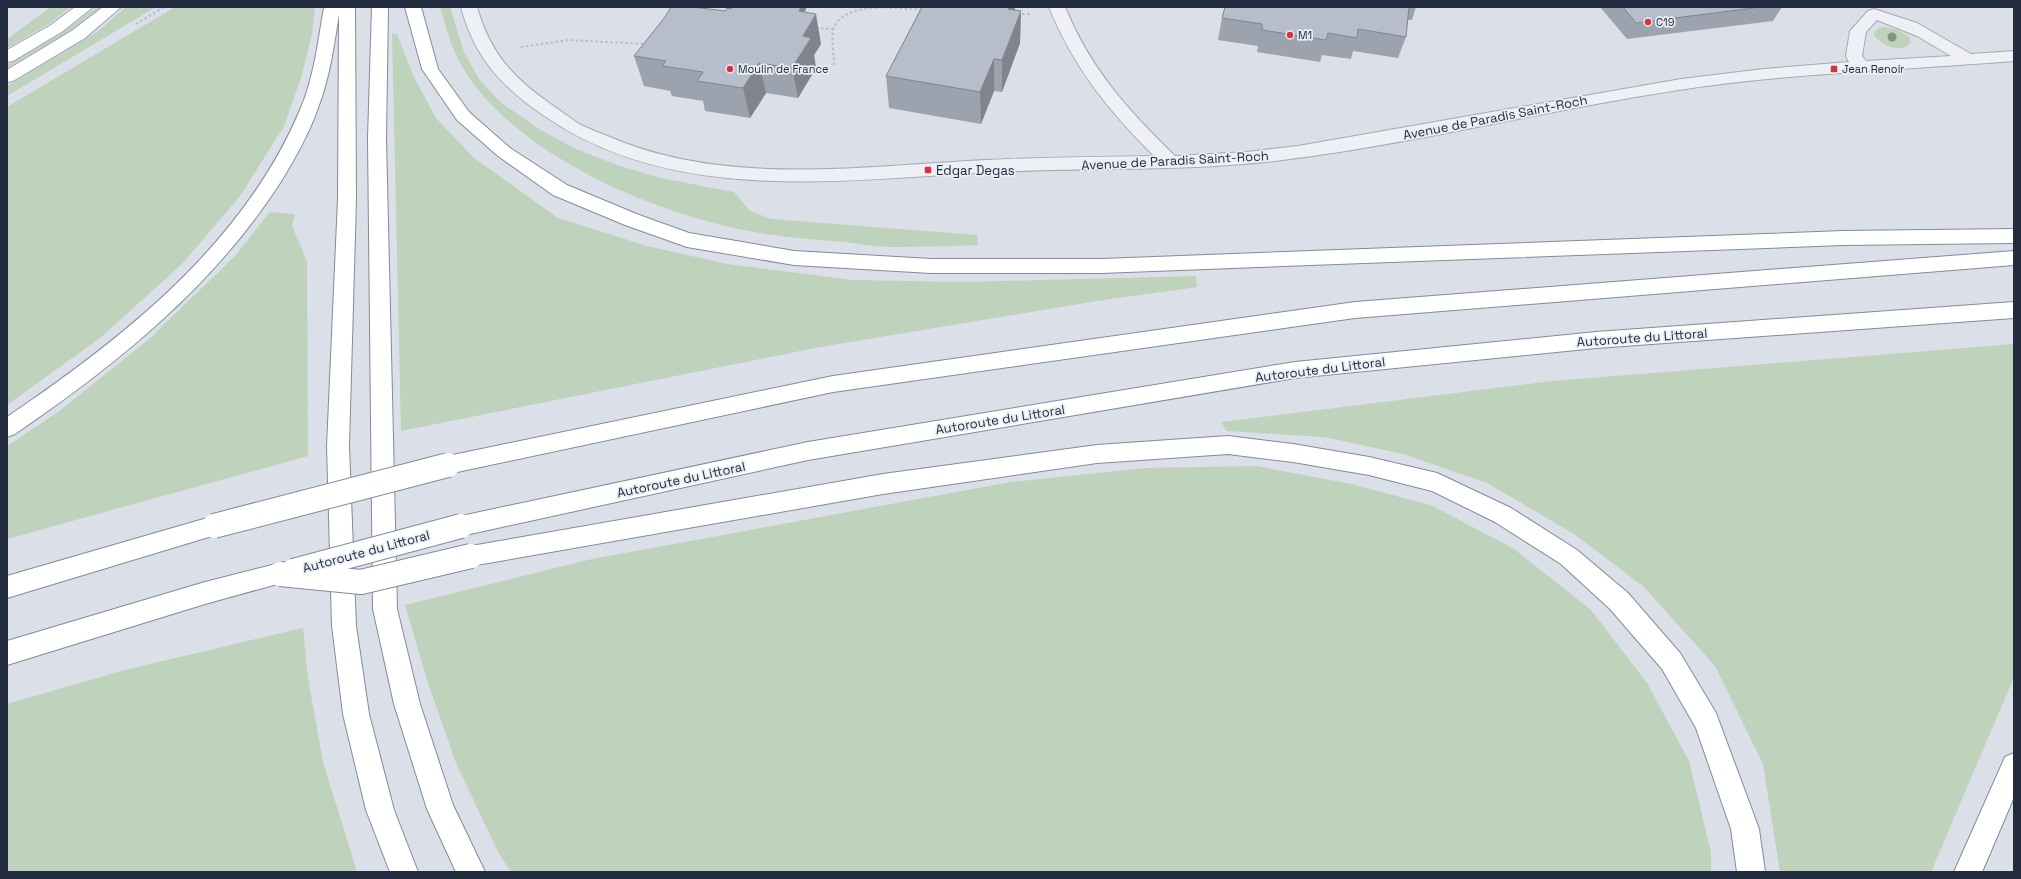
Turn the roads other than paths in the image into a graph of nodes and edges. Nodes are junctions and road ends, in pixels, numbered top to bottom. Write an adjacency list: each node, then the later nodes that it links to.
1 (85, 7): 11 (main road)
2 (113, 7): 14 (main road)
3 (332, 7): 19 (main road)
4 (347, 7): 24 (main road)
5 (380, 7): 25 (main road)
6 (413, 7): 16 (main road)
7 (469, 7): 15 (street, Avenue de Paradis Saint-Roch)
8 (1058, 9): 15 (street)
9 (1870, 11): 12 (street); 13 (street)
10 (2014, 56): 12 (street, Avenue de Paradis Saint-Roch)
11 (7, 57)
12 (1967, 59): 13 (street, Avenue de Paradis Saint-Roch)
13 (1861, 67): 15 (street, Avenue de Paradis Saint-Roch)
14 (7, 76)
15 (1172, 163)
16 (2014, 236)
17 (2014, 258): 21 (main road, bridge)
18 (2014, 310): 20 (main road, Autoroute du Littoral, bridge)
19 (7, 428)
20 (280, 574): 22 (main road, Autoroute du Littoral); 26 (main road, bridge)
21 (7, 587)
22 (7, 654)
23 (2014, 766): 27 (main road)
24 (404, 872)
25 (471, 872)
26 (1751, 872)
27 (1968, 872)

